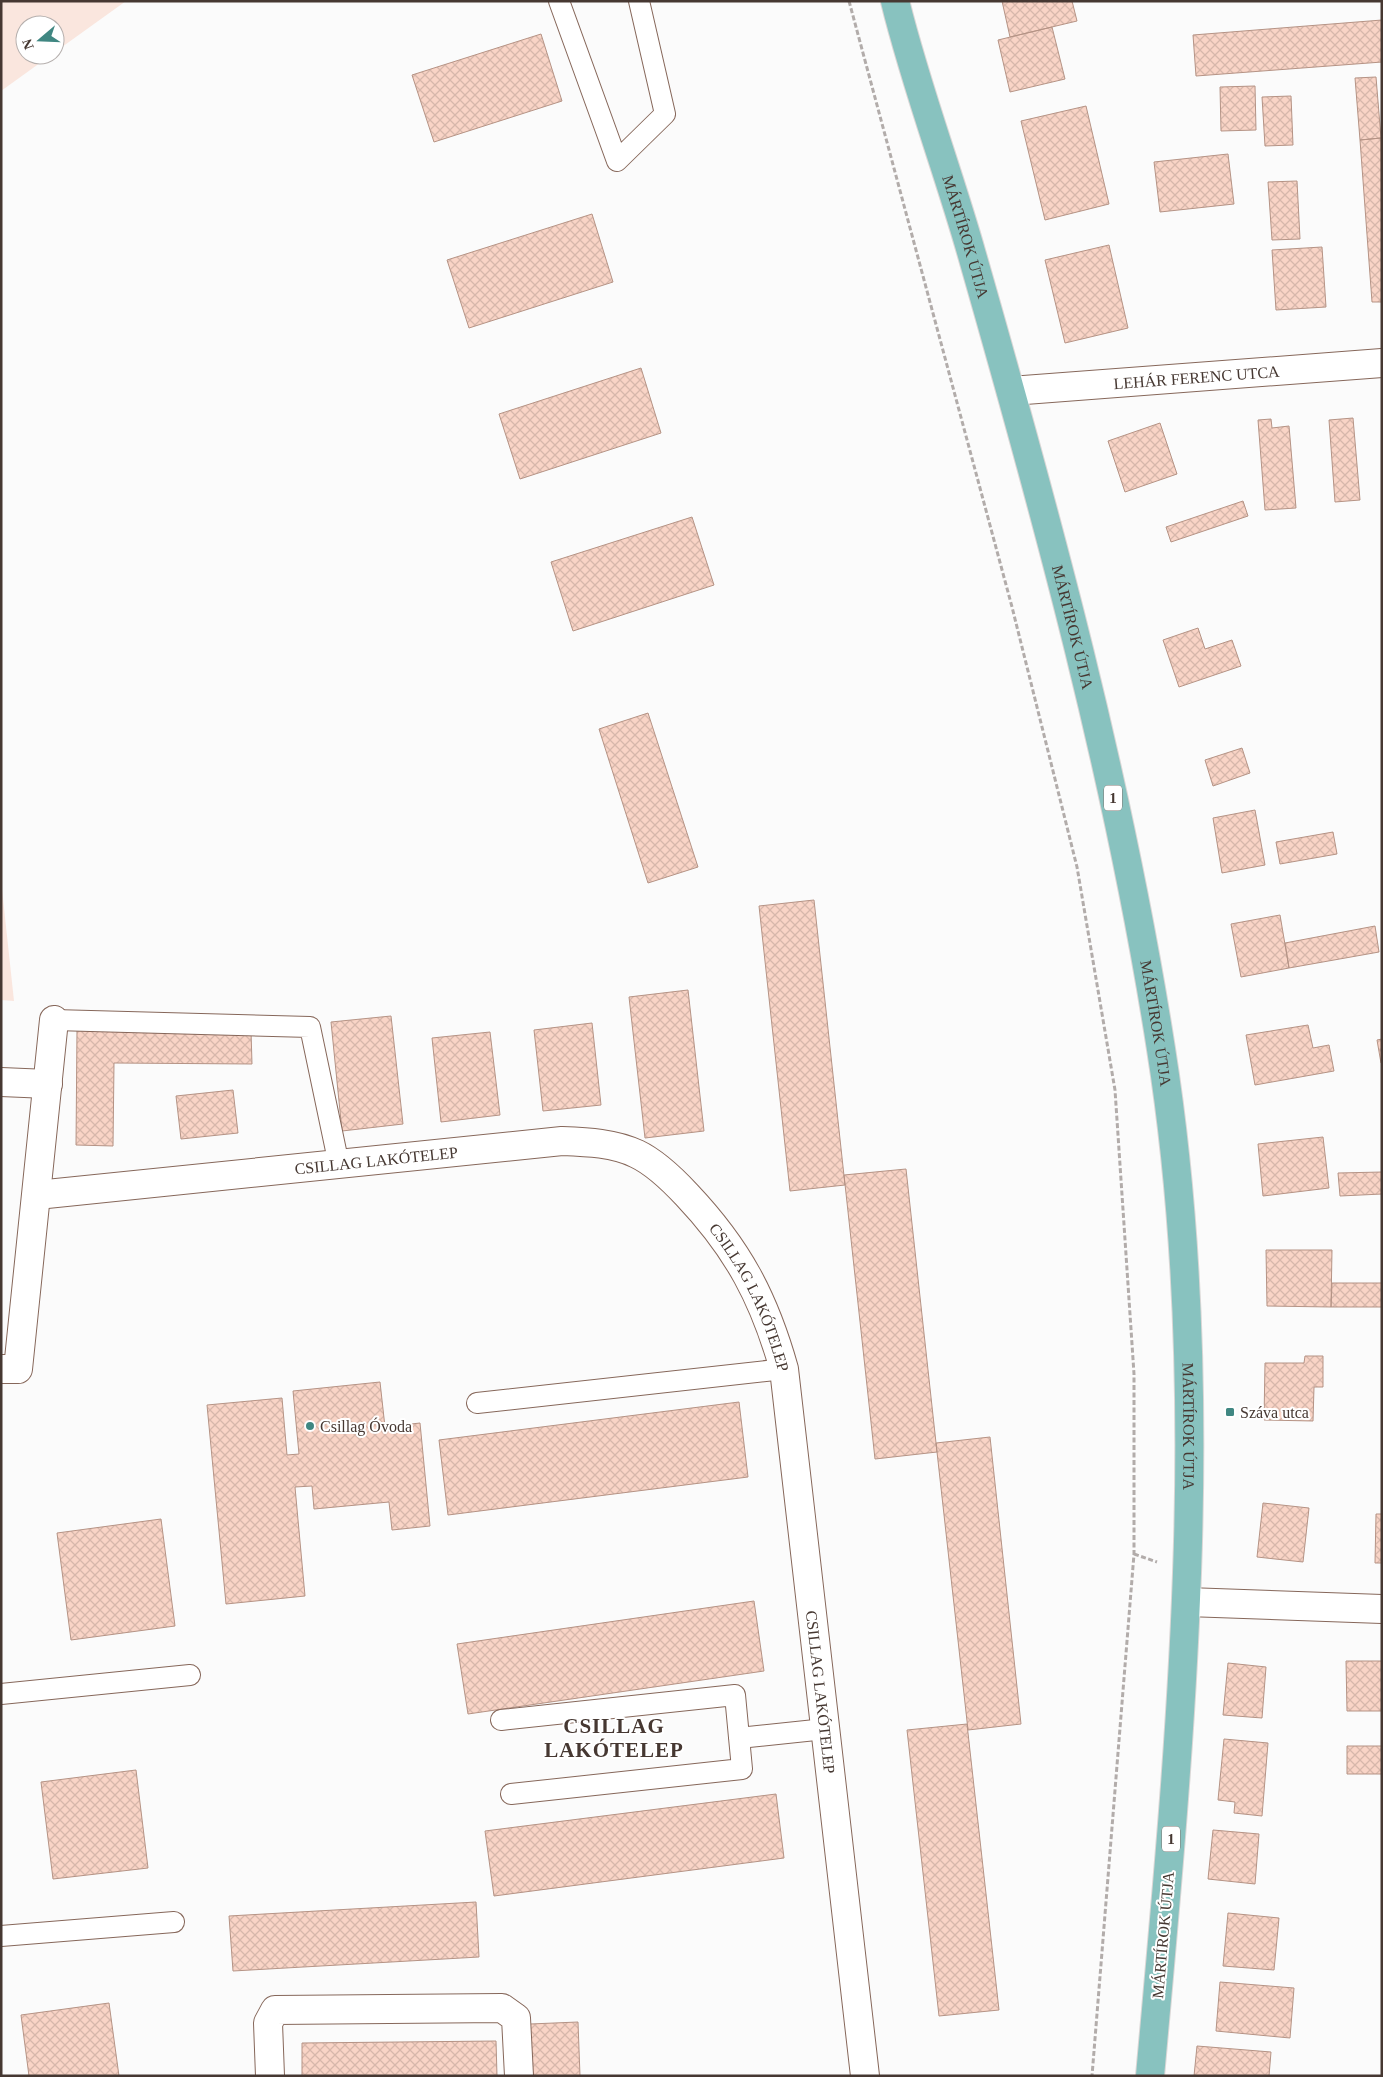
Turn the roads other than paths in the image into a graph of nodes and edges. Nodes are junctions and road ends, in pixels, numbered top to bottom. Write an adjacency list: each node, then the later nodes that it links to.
1 (559, 1): 2 (lane)
2 (639, 1)
3 (895, 1): 5 (main road, MÁRTÍROK ÚTJA / 1)
4 (1382, 363): 5 (street, LEHÁR FERENC UTCA)
5 (1011, 391): 14 (main road, MÁRTÍROK ÚTJA / 1)
6 (54, 1020): 8 (street); 9 (lane)
7 (1, 1082): 8 (street)
8 (48, 1084): 10 (street)
9 (340, 1165): 10 (street, CSILLAG LAKÓTELEP); 12 (street, CSILLAG LAKÓTELEP)
10 (37, 1195): 11 (street)
11 (1, 1369)
12 (784, 1369): 13 (lane); 19 (street, CSILLAG LAKÓTELEP)
13 (477, 1403)
14 (1187, 1602): 15 (street); 27 (main road, MÁRTÍROK ÚTJA / 1)
15 (1382, 1609)
16 (190, 1676): 17 (lane)
17 (1, 1694)
18 (501, 1720): 20 (lane)
19 (825, 1729): 20 (lane); 26 (street, CSILLAG LAKÓTELEP)
20 (739, 1738): 21 (lane)
21 (511, 1794)
22 (174, 1922): 23 (lane)
23 (1, 1936)
24 (270, 2076): 25 (street)
25 (519, 2076)
26 (865, 2076)
27 (1150, 2076)

